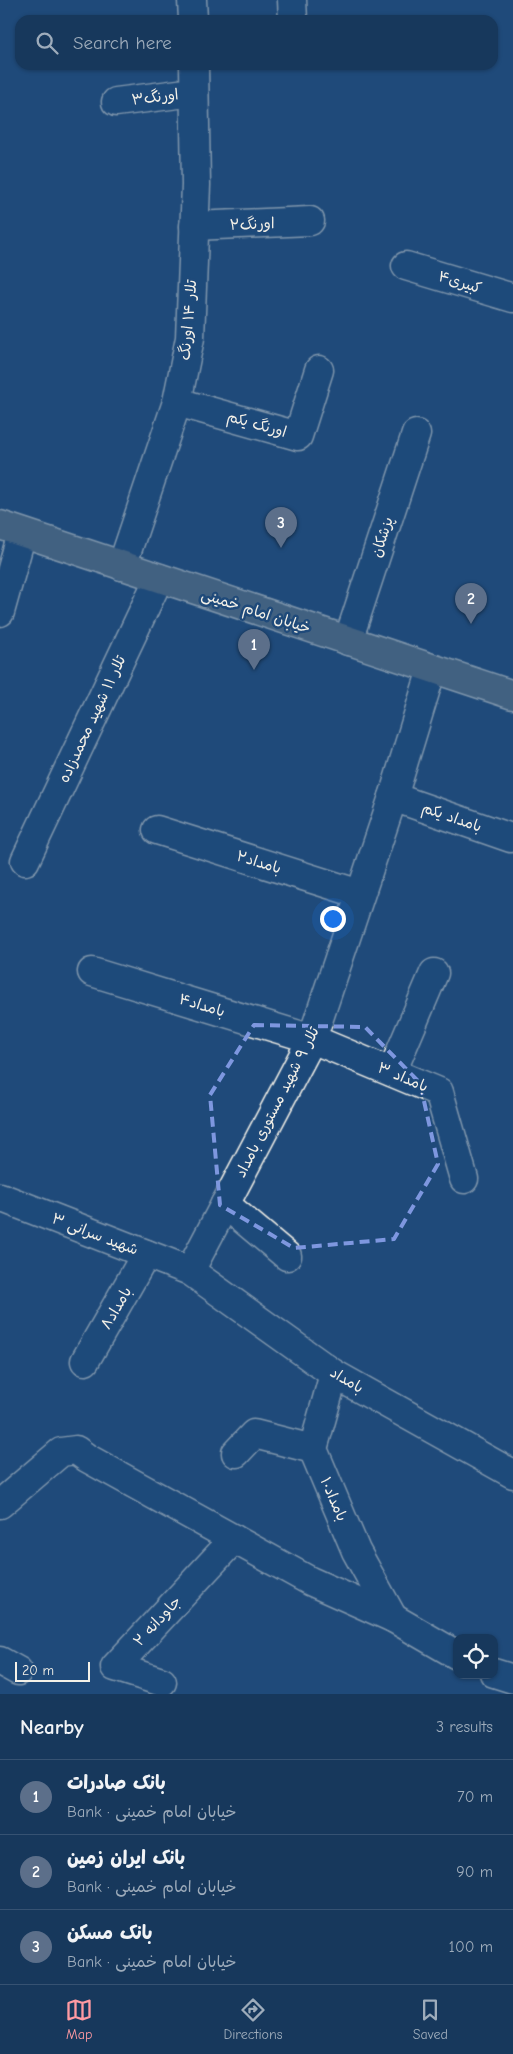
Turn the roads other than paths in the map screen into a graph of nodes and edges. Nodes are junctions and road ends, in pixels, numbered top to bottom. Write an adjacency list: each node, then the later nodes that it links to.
1 (192, 0): 3 (street)
2 (292, 0): 4 (street)
3 (193, 15)
4 (293, 15)
5 (194, 70): 6 (street, تلار ۱۴ اورنگ)
6 (194, 92): 7 (street, اورنگ۳); 9 (street, تلار ۱۴ اورنگ)
7 (116, 102)
8 (310, 221): 9 (street, اورنگ۲)
9 (194, 226): 13 (street, تلار ۱۴ اورنگ)
10 (406, 266): 11 (street, کبیری۴)
11 (513, 298)
12 (319, 370): 13 (street, اورنگ یکم)
13 (177, 402): 16 (street, تلار ۱۴ اورنگ)
14 (416, 434): 19 (street, پزشکان)
15 (11, 529): 16 (main road, خیابان امام خمینی); 18 (street)
16 (122, 566): 17 (main road, خیابان امام خمینی)
17 (159, 578): 19 (main road, خیابان امام خمینی); 25 (street, تلار ۱۱ شهید محمدزاده)
18 (0, 612)
19 (348, 641): 20 (main road, خیابان امام خمینی)
20 (432, 669): 21 (main road, خیابان امام خمینی); 22 (street, تلار ۹ شهید مستوری بامداد)
21 (513, 695)
22 (393, 797): 24 (street, بامداد یکم); 26 (street, تلار ۹ شهید مستوری بامداد)
23 (157, 830): 26 (street, بامداد۲)
24 (511, 838)
25 (25, 861)
26 (360, 894): 29 (street, تلار ۹ شهید مستوری بامداد)
27 (92, 972): 29 (street, بامداد۴)
28 (434, 973): 30 (street)
29 (312, 1039): 30 (street, بامداد ۳); 33 (street, تلار ۹ شهید مستوری بامداد)
30 (392, 1072): 31 (street, بامداد ۳)
31 (464, 1179)
32 (0, 1197): 34 (street, شهید سرانی ۳)
33 (225, 1204): 35 (street); 36 (street, تلار ۹ شهید مستوری بامداد)
34 (146, 1254): 36 (street, شهید سرانی ۳); 37 (street, بامداد۸)
35 (287, 1256)
36 (190, 1271): 38 (street, بامداد)
37 (85, 1361)
38 (334, 1374): 39 (street); 41 (street, بامداد)
39 (313, 1449): 40 (street); 44 (street, بامداد۱۰)
40 (236, 1453)
41 (513, 1474)
42 (0, 1504): 43 (street)
43 (234, 1540): 44 (street); 48 (street, جاودانه ۲)
44 (393, 1618): 45 (street)
45 (453, 1652)
46 (498, 1674): 47 (street)
47 (513, 1679)
48 (162, 1682)

